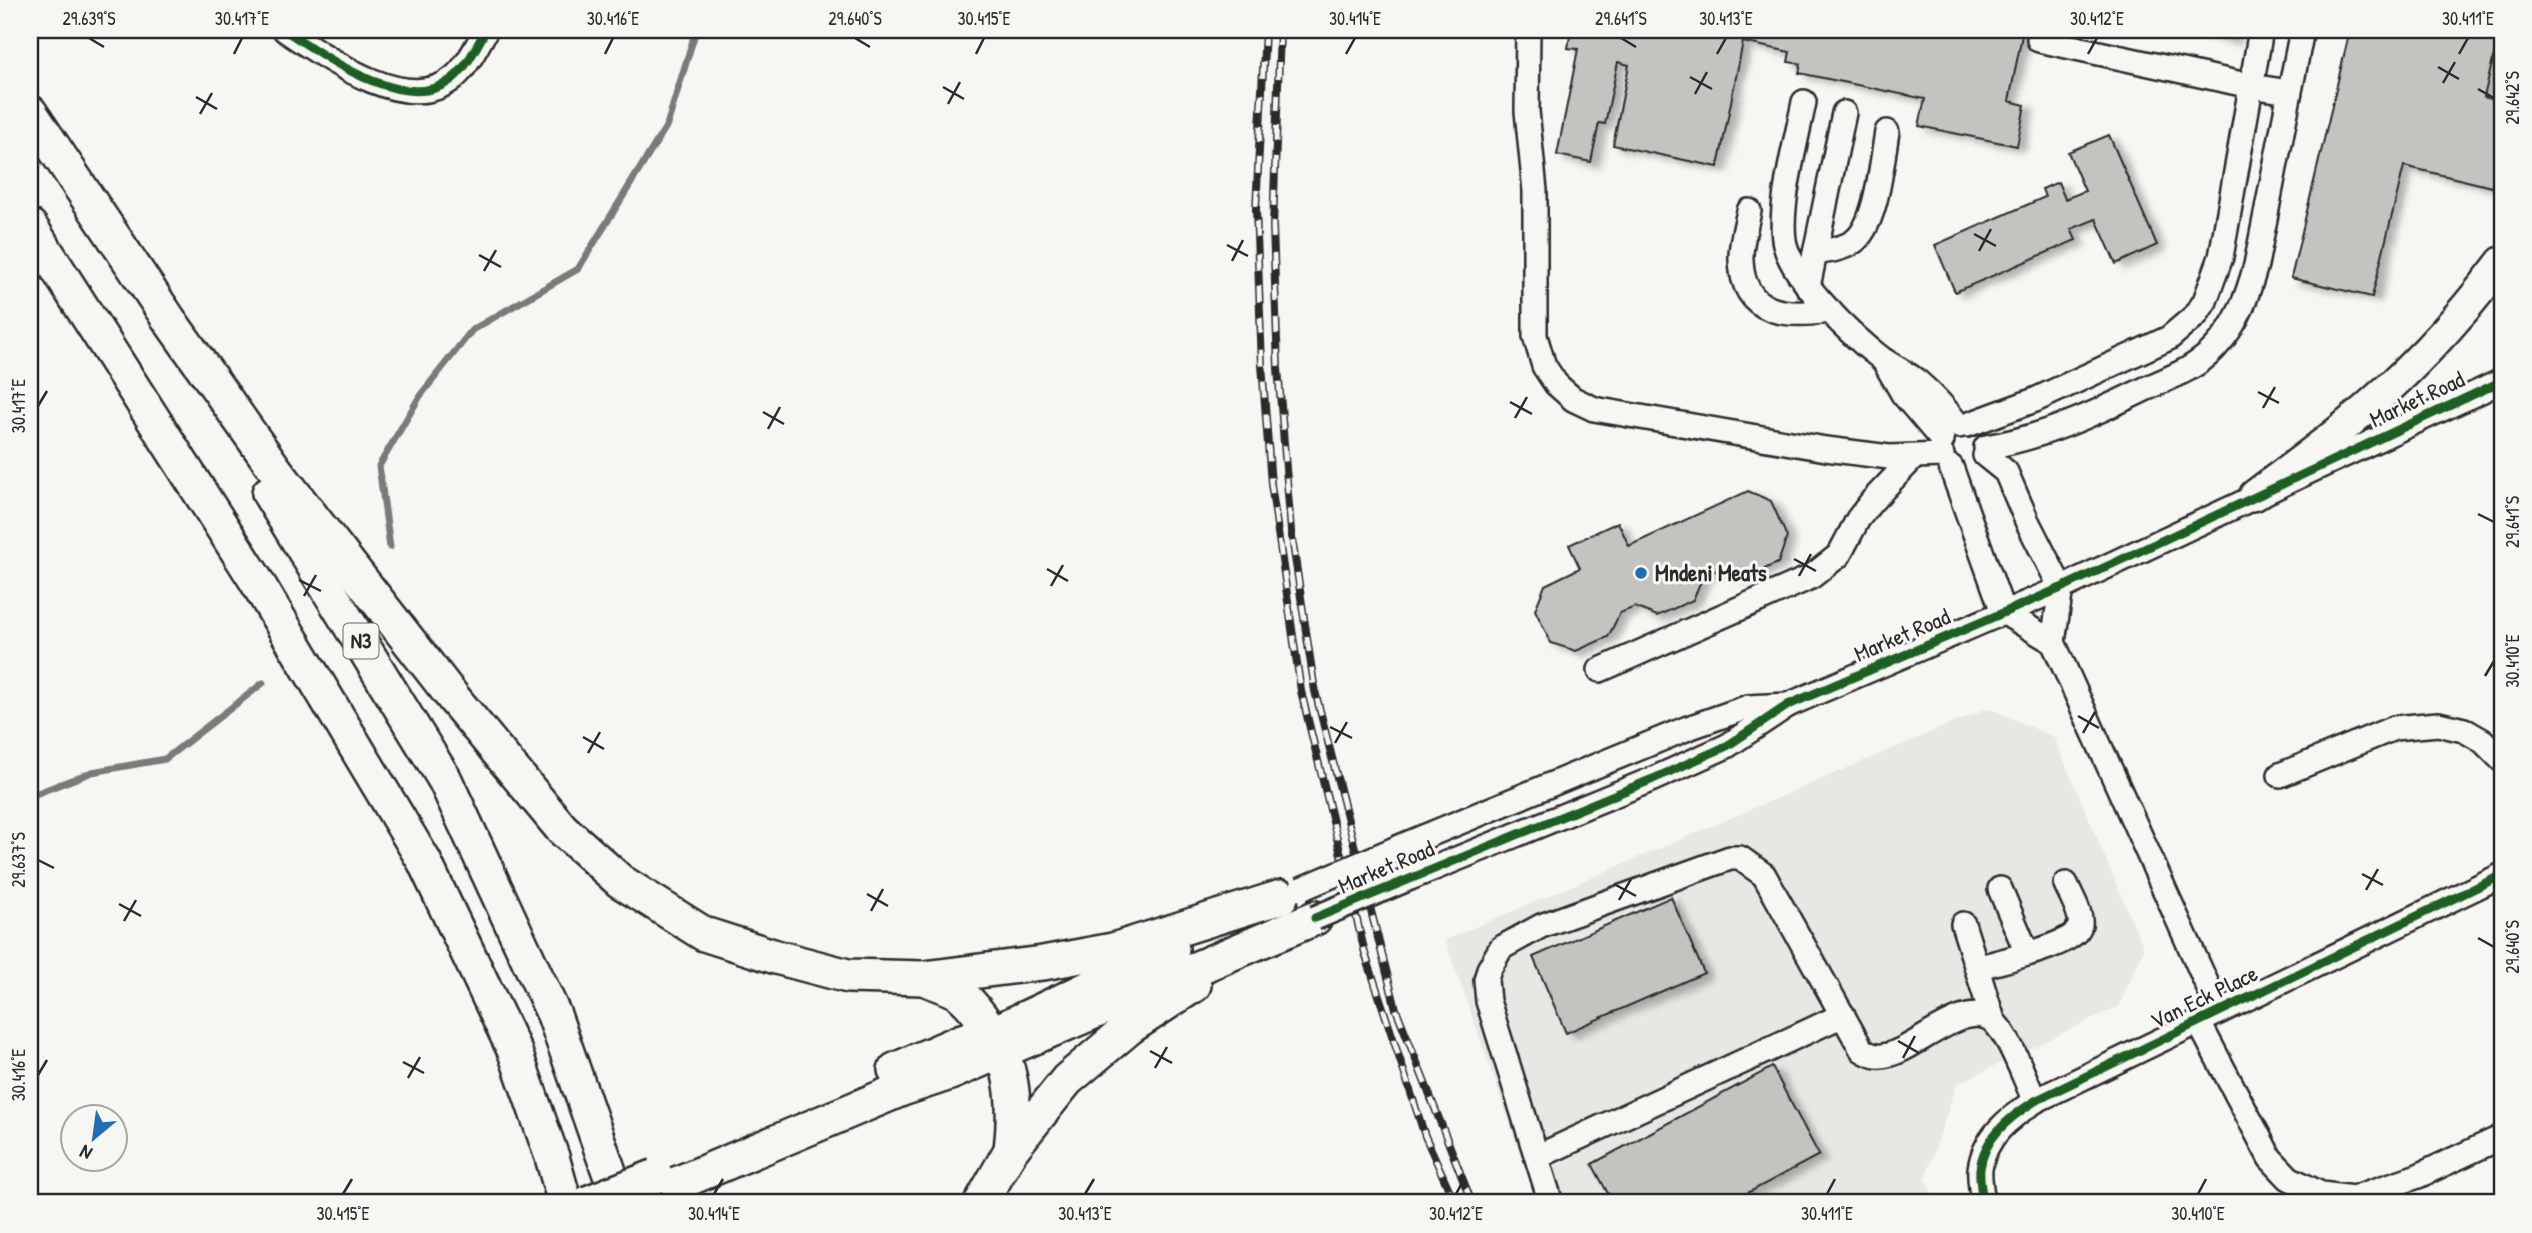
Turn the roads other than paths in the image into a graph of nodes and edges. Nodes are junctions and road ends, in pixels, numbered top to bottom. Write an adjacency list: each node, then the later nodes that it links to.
1 (285, 30): 2 (street)
2 (486, 30)
3 (1528, 30): 24 (street)
4 (2260, 30): 7 (street)
5 (2302, 30): 8 (street)
6 (2039, 40): 7 (street)
7 (2251, 86): 8 (street); 19 (street)
8 (2289, 92): 21 (street)
9 (1804, 102): 17 (street)
10 (1844, 113): 15 (street)
11 (30, 114): 41 (highway); 56 (highway, N3)
12 (1887, 132): 15 (street)
13 (1749, 211): 18 (street)
14 (30, 226): 50 (highway)
15 (1815, 253): 17 (street)
16 (2502, 262): 25 (main road)
17 (1808, 287): 18 (street)
18 (1830, 312): 22 (street)
19 (2121, 361): 21 (street); 22 (street)
20 (2502, 381): 25 (street, Market Road)
21 (2135, 394): 23 (street)
22 (1952, 443): 23 (street); 23 (street); 24 (street); 27 (street)
23 (1985, 451): 26 (street)
24 (1913, 458): 29 (street)
25 (2255, 495): 26 (street, Market Road)
26 (2062, 588): 27 (street, Market Road); 28 (street)
27 (2003, 612): 28 (street); 30 (street, Market Road)
28 (2053, 642): 42 (street, Van Eck Place)
29 (1600, 670)
30 (1788, 705): 36 (street, Market Road, bridge); 37 (street, Market Road, bridge)
31 (2502, 760): 32 (street)
32 (2280, 775)
33 (2502, 875): 42 (street, Van Eck Place)
34 (2066, 884): 39 (street)
35 (2000, 889): 39 (street)
36 (1291, 893): 41 (highway); 46 (highway)
37 (1303, 924): 46 (highway); 49 (highway)
38 (1963, 924): 40 (street)
39 (2027, 953): 40 (street)
40 (1977, 968): 44 (street)
41 (924, 978): 46 (highway)
42 (2219, 1011): 45 (street, Van Eck Place)
43 (1843, 1015): 44 (street); 51 (street); 51 (street)
44 (1993, 1020): 47 (street)
45 (2198, 1021): 47 (street, Van Eck Place); 48 (street)
46 (998, 1042): 49 (highway); 52 (highway); 52 (highway)
47 (2035, 1101): 59 (street, Van Eck Place)
48 (2502, 1137)
49 (1011, 1150): 57 (highway)
50 (552, 1157): 53 (highway); 54 (highway)
51 (1537, 1157): 58 (street)
52 (649, 1190): 55 (highway, bridge)
53 (558, 1203)
54 (565, 1203)
55 (587, 1203)
56 (620, 1203)
57 (981, 1203)
58 (1551, 1203)
59 (1983, 1203)

